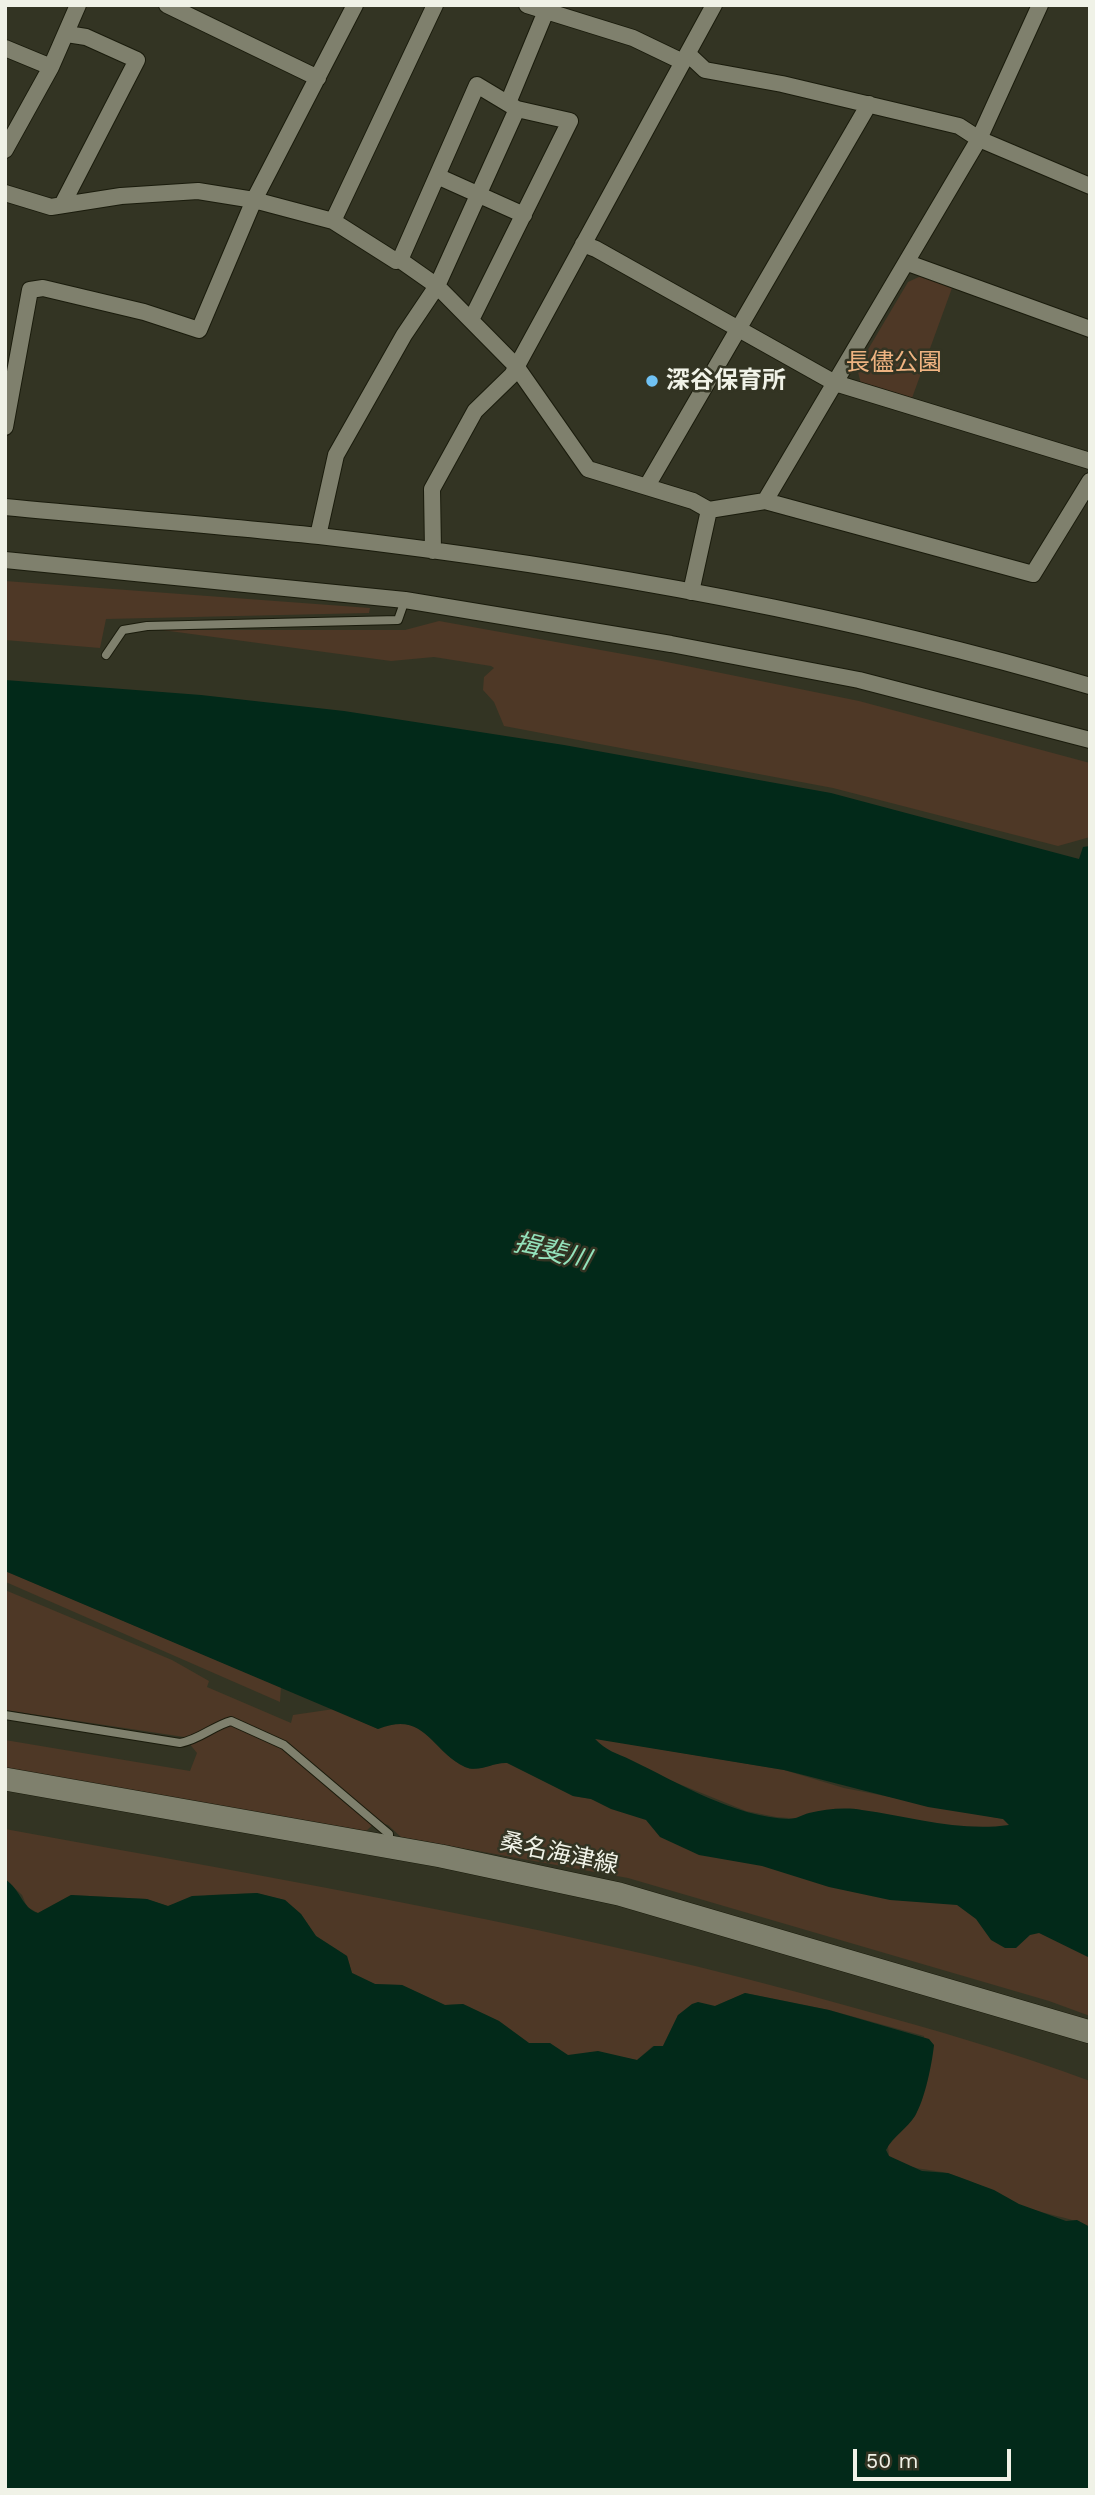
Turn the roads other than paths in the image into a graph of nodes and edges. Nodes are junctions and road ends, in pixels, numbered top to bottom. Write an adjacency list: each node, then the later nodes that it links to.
1 (78, 5): 9 (street)
2 (167, 5): 13 (street)
3 (355, 5): 13 (street)
4 (435, 5): 25 (street)
5 (527, 5): 8 (street)
6 (714, 5): 11 (street)
7 (1040, 5): 16 (street)
8 (546, 10): 11 (street); 15 (street)
9 (67, 34): 12 (street); 23 (street)
10 (5, 48): 12 (street)
11 (686, 58): 14 (street); 26 (street)
12 (51, 67): 17 (street)
13 (318, 78): 22 (street)
14 (869, 104): 16 (street); 31 (street)
15 (513, 106): 18 (street); 21 (street); 24 (street)
16 (979, 139): 19 (street); 28 (street)
17 (5, 150)
18 (437, 176): 21 (street); 27 (street)
19 (1090, 186)
20 (5, 193): 23 (street)
21 (479, 195): 24 (street); 29 (street)
22 (254, 200): 23 (street); 25 (street); 35 (street)
23 (62, 205)
24 (524, 215): 30 (street)
25 (333, 221): 27 (street)
26 (583, 244): 31 (street); 33 (street)
27 (400, 260): 29 (street)
28 (908, 262): 32 (street); 34 (street)
29 (437, 286): 30 (street); 42 (street)
30 (471, 320): 33 (street)
31 (739, 328): 34 (street); 38 (street)
32 (1090, 330)
33 (516, 366): 38 (street); 43 (street)
34 (835, 383): 36 (street); 39 (street)
35 (5, 427)
36 (1090, 461)
37 (1090, 481): 39 (street)
38 (647, 486): 41 (street)
39 (765, 501): 41 (street)
40 (5, 507): 42 (street)
41 (709, 510): 45 (street)
42 (318, 536): 43 (street)
43 (432, 551): 45 (street)
44 (5, 560): 46 (street)
45 (691, 592): 48 (street)
46 (405, 600): 47 (lane); 49 (street)
47 (106, 655)
48 (1090, 687)
49 (1090, 740)
50 (5, 1715): 52 (lane)
51 (5, 1779): 52 (main road, 桑名海津線)
52 (389, 1846): 53 (main road, 桑名海津線)
53 (1090, 2032)

